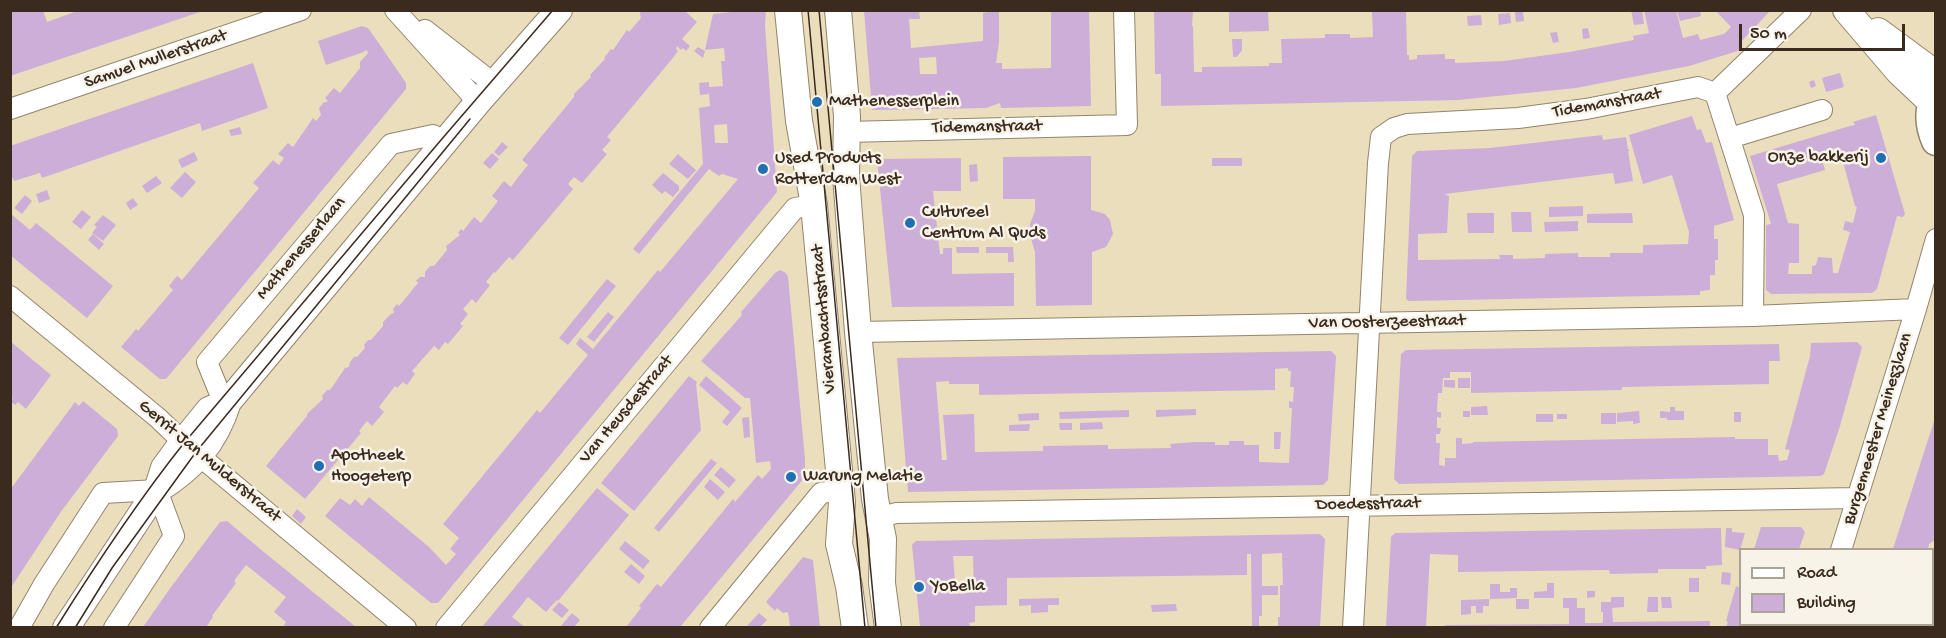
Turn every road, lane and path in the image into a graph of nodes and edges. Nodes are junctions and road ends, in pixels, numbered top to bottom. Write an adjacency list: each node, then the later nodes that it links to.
1 (301, 10): 15 (street, Samuel Mullerstraat)
2 (395, 10): 12 (street)
3 (402, 10): 12 (street)
4 (559, 10): 12 (street)
5 (788, 10): 21 (street, Vierambachtsstraat)
6 (838, 10): 17 (street, Vierambachtsstraat)
7 (1124, 10): 17 (street, Tidemanstraat)
8 (1801, 10): 13 (street)
9 (1846, 10): 14 (street)
10 (1851, 10): 11 (street)
11 (1935, 74)
12 (486, 93): 20 (street)
13 (1715, 93): 18 (street); 26 (street, Tidemanstraat)
14 (1934, 99): 19 (main road)
15 (10, 109)
16 (1822, 110): 18 (street)
17 (847, 132): 27 (street, Vierambachtsstraat)
18 (1730, 138): 25 (street)
19 (1935, 141)
20 (444, 142): 28 (street); 28 (street, Mathenesserlaan)
21 (814, 205): 31 (street, Vierambachtsstraat); 40 (street, Van Heusdestraat)
22 (1935, 242): 24 (street, Burgemeester Meineszlaan)
23 (10, 296): 29 (street, Gerrit Jan Mulderstraat)
24 (1924, 298): 25 (street, Van Oosterzeestraat); 32 (street, Burgemeester Meineszlaan)
25 (1753, 316): 26 (street, Van Oosterzeestraat)
26 (1371, 324): 27 (street, Van Oosterzeestraat); 33 (street)
27 (858, 332): 34 (street, Vierambachtsstraat)
28 (228, 402): 29 (street)
29 (191, 448): 30 (street); 39 (street, Gerrit Jan Mulderstraat)
30 (157, 490): 36 (street); 37 (street); 38 (street)
31 (831, 492): 41 (street); 42 (street, Vierambachtsstraat)
32 (1858, 498): 33 (street, Doedesstraat); 35 (street, Burgemeester Meineszlaan)
33 (1360, 506): 34 (street, Doedesstraat); 44 (street)
34 (879, 518): 43 (street, Vierambachtsstraat)
35 (1841, 548)
36 (19, 627)
37 (66, 627)
38 (114, 627)
39 (406, 627)
40 (446, 627)
41 (710, 627)
42 (855, 627)
43 (888, 627)
44 (1353, 627)

